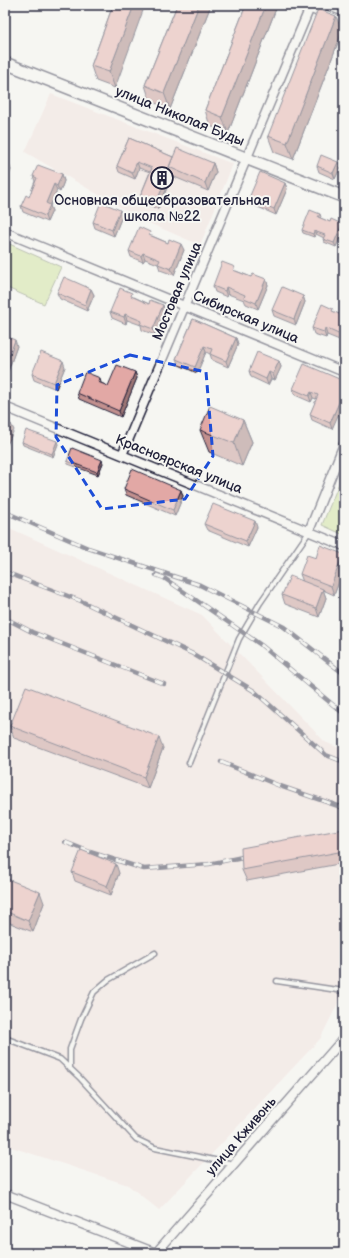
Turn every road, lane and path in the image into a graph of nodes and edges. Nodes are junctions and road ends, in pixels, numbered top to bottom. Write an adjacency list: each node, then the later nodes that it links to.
1 (301, 5): 2 (street)
2 (310, 7): 3 (street); 5 (street, Мостовая улица)
3 (344, 22)
4 (5, 63): 5 (street, улица Николая Буды)
5 (247, 159): 6 (street, улица Николая Буды); 8 (street, Мостовая улица)
6 (344, 197)
7 (5, 232): 8 (street, Сибирская улица)
8 (185, 306): 9 (street, Сибирская улица); 12 (street, Мостовая улица)
9 (344, 372)
10 (5, 407): 12 (street, Красноярская улица)
11 (344, 444): 13 (street)
12 (122, 455): 13 (street, Красноярская улица)
13 (309, 531): 14 (street, Красноярская улица); 15 (lane)
14 (344, 546)
15 (189, 763)
16 (155, 953): 22 (lane)
17 (277, 981): 18 (lane)
18 (344, 991)
19 (344, 1034): 21 (street, улица Кживонь)
20 (5, 1038): 22 (lane)
21 (344, 1038): 23 (street, улица Кживонь)
22 (70, 1069): 23 (lane)
23 (234, 1164): 25 (street, улица Кживонь)
24 (5, 1194): 25 (street, улица Кживонь)
25 (156, 1253)

